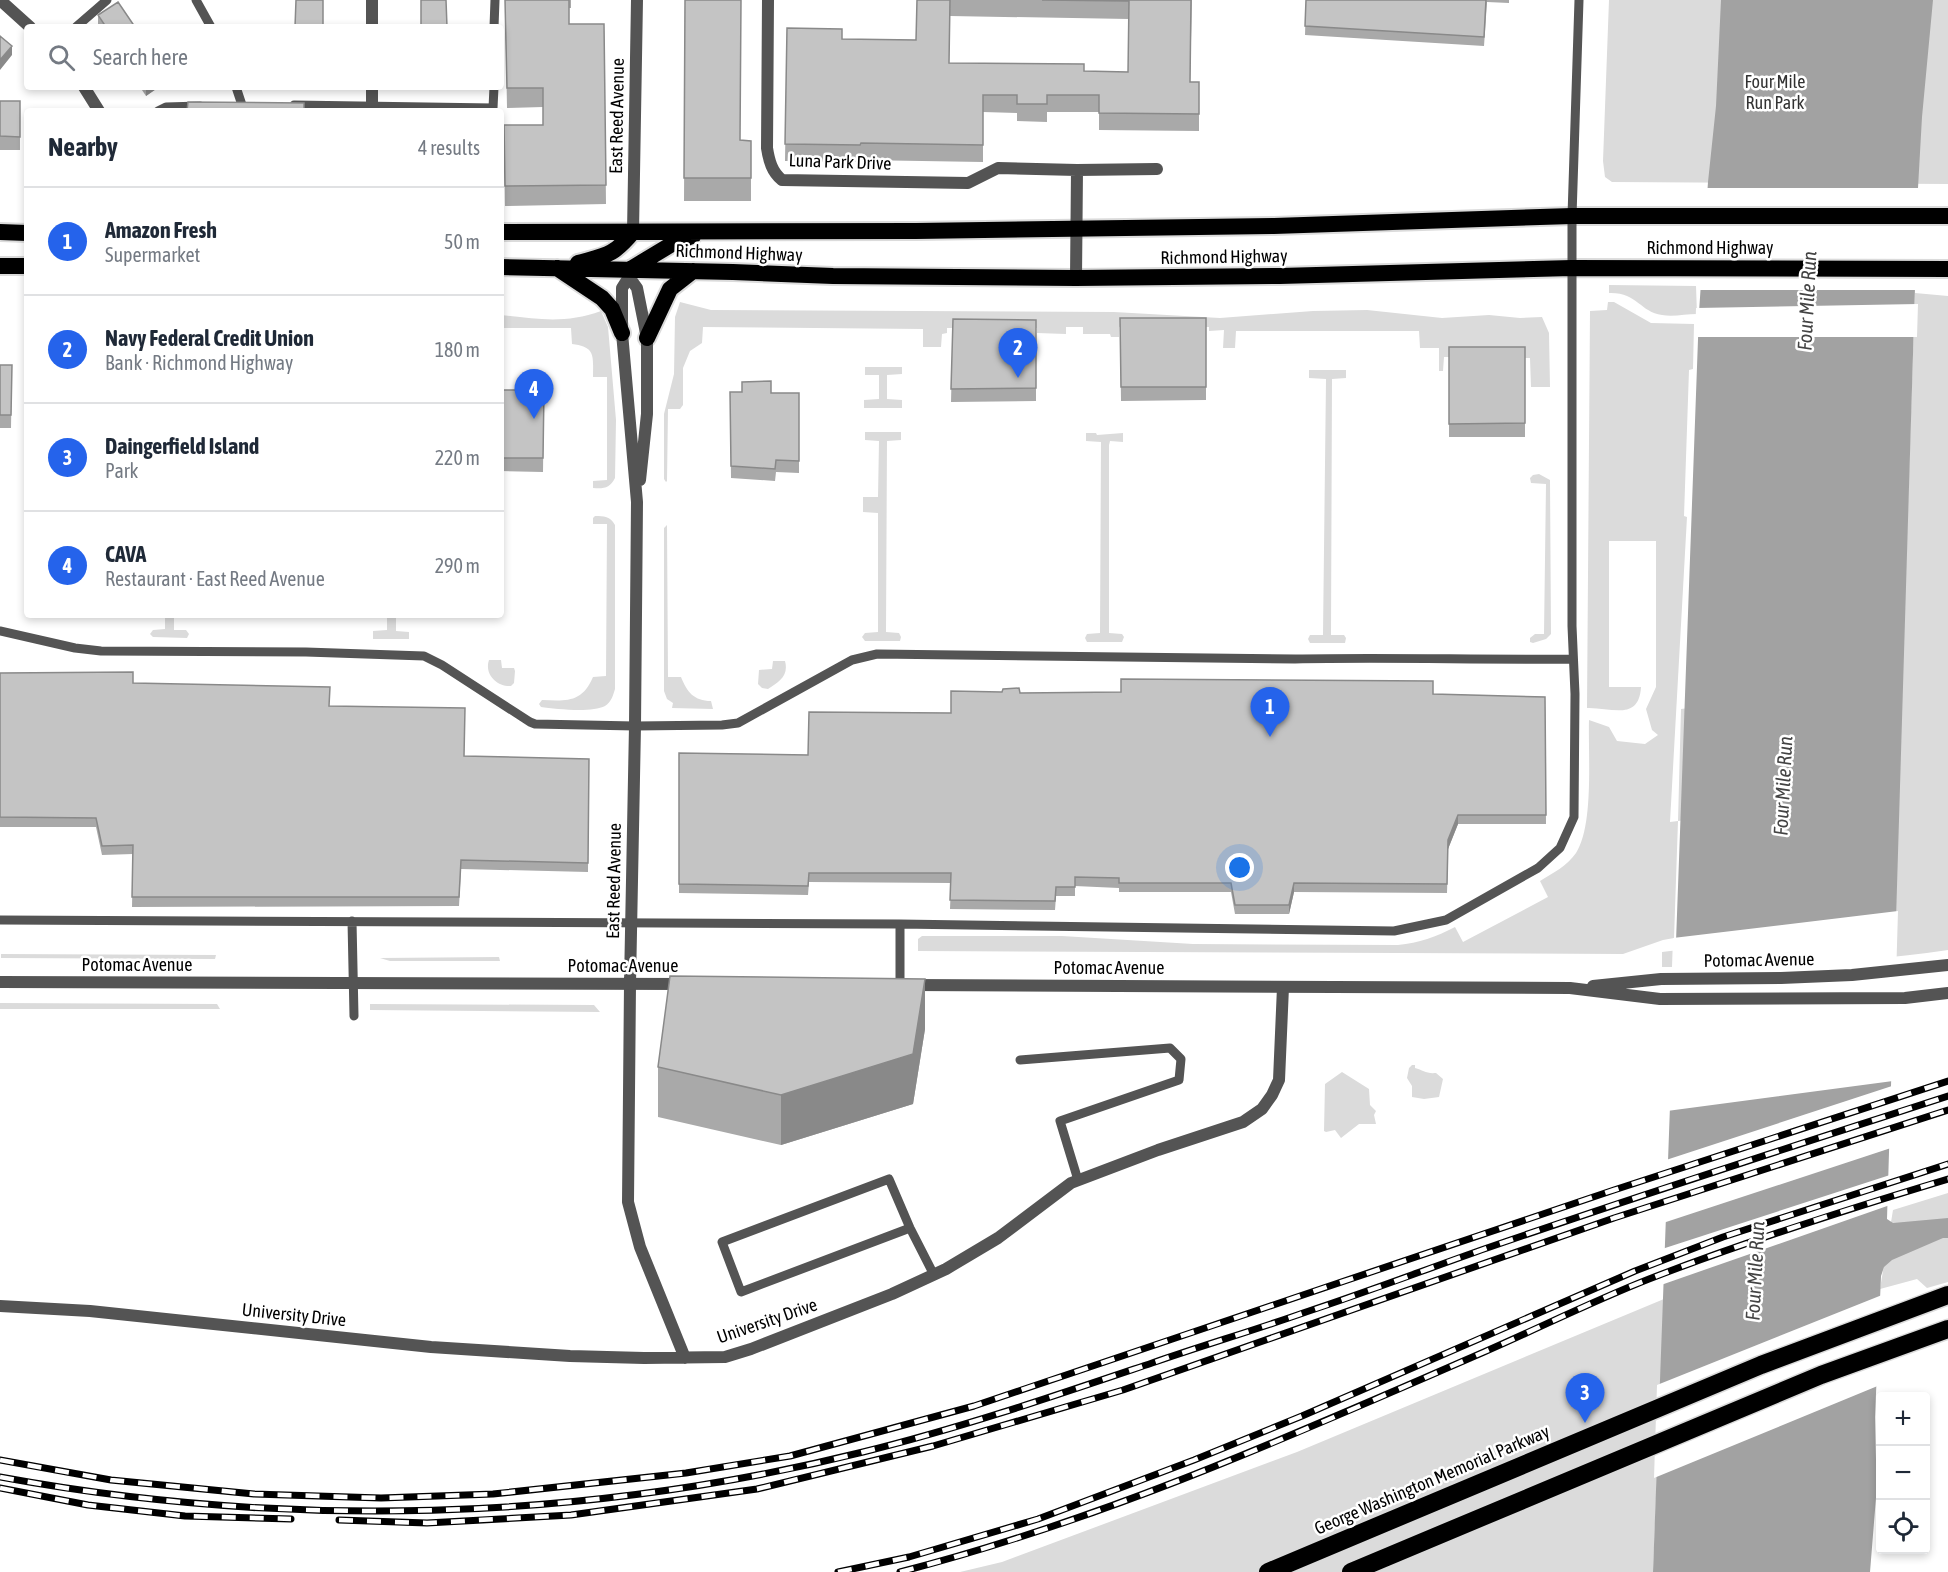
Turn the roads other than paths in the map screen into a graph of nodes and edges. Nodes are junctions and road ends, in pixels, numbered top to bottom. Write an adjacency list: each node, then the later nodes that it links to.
1 (0, 0): 9 (street)
2 (107, 0): 10 (lane)
3 (196, 0): 11 (lane)
4 (372, 0): 12 (street)
5 (495, 0): 13 (lane)
6 (637, 0): 37 (street, East Reed Avenue)
7 (768, 0): 29 (street, Luna Park Drive)
8 (1580, 0): 30 (lane)
9 (27, 24)
10 (79, 24)
11 (209, 24)
12 (372, 24)
13 (494, 24)
14 (86, 90): 23 (street)
15 (237, 90): 19 (lane)
16 (372, 90): 26 (street)
17 (494, 90): 27 (lane)
18 (231, 105): 19 (lane)
19 (242, 105): 20 (lane)
20 (253, 105)
21 (285, 105): 25 (lane)
22 (210, 106): 24 (lane)
23 (97, 108)
24 (164, 108)
25 (351, 108)
26 (373, 108)
27 (494, 108)
28 (1157, 169): 29 (street, Luna Park Drive)
29 (1077, 170): 32 (street)
30 (1572, 216): 31 (highway, Richmond Highway); 32 (highway, Richmond Highway); 45 (lane)
31 (1944, 216)
32 (1076, 228): 33 (highway, Richmond Highway); 50 (street)
33 (705, 231): 37 (highway, Richmond Highway); 40 (highway)
34 (0, 232): 38 (highway)
35 (504, 232): 36 (highway, Richmond Highway)
36 (611, 232): 37 (highway, Richmond Highway); 39 (highway)
37 (633, 232): 39 (highway); 40 (highway)
38 (24, 233)
39 (620, 248): 44 (highway); 49 (highway)
40 (652, 255): 47 (highway); 49 (highway)
41 (0, 266): 42 (highway)
42 (24, 266)
43 (504, 267): 44 (highway, Richmond Highway)
44 (556, 268): 49 (highway, Richmond Highway); 51 (highway)
45 (1572, 268): 46 (highway, Richmond Highway); 50 (highway, Richmond Highway); 55 (lane)
46 (1943, 269)
47 (674, 271): 48 (highway, Richmond Highway); 49 (highway, Richmond Highway)
48 (693, 271): 50 (highway, Richmond Highway); 52 (highway)
49 (629, 274): 51 (street, East Reed Avenue); 52 (street, East Reed Avenue)
50 (1076, 278)
51 (622, 333): 53 (street, East Reed Avenue)
52 (647, 338): 53 (street, East Reed Avenue)
53 (637, 502): 56 (street, East Reed Avenue)
54 (0, 631): 56 (lane)
55 (1573, 659): 56 (lane); 60 (lane)
56 (635, 726): 59 (street, East Reed Avenue)
57 (0, 920): 58 (lane)
58 (352, 921): 59 (lane); 63 (lane)
59 (631, 922): 60 (lane); 64 (street, East Reed Avenue)
60 (900, 924): 66 (lane)
61 (1948, 965): 68 (street, Potomac Avenue)
62 (0, 982): 63 (street, Potomac Avenue)
63 (354, 984): 64 (street, Potomac Avenue); 70 (lane)
64 (630, 984): 65 (street, Potomac Avenue); 78 (street, East Reed Avenue)
65 (698, 984)
66 (894, 985): 67 (street, Potomac Avenue)
67 (1283, 987): 68 (street, Potomac Avenue); 72 (street, University Drive)
68 (1570, 988): 69 (street, Potomac Avenue)
69 (1948, 993)
70 (354, 1016)
71 (1020, 1060): 72 (lane)
72 (1078, 1180): 74 (street, University Drive)
73 (910, 1228): 73 (lane); 74 (lane)
74 (934, 1275): 78 (street, University Drive)
75 (1948, 1295): 79 (highway, George Washington Memorial Parkway)
76 (0, 1306): 78 (street, University Drive)
77 (1948, 1329): 80 (highway)
78 (685, 1358)
79 (1268, 1572)
80 (1351, 1572)

